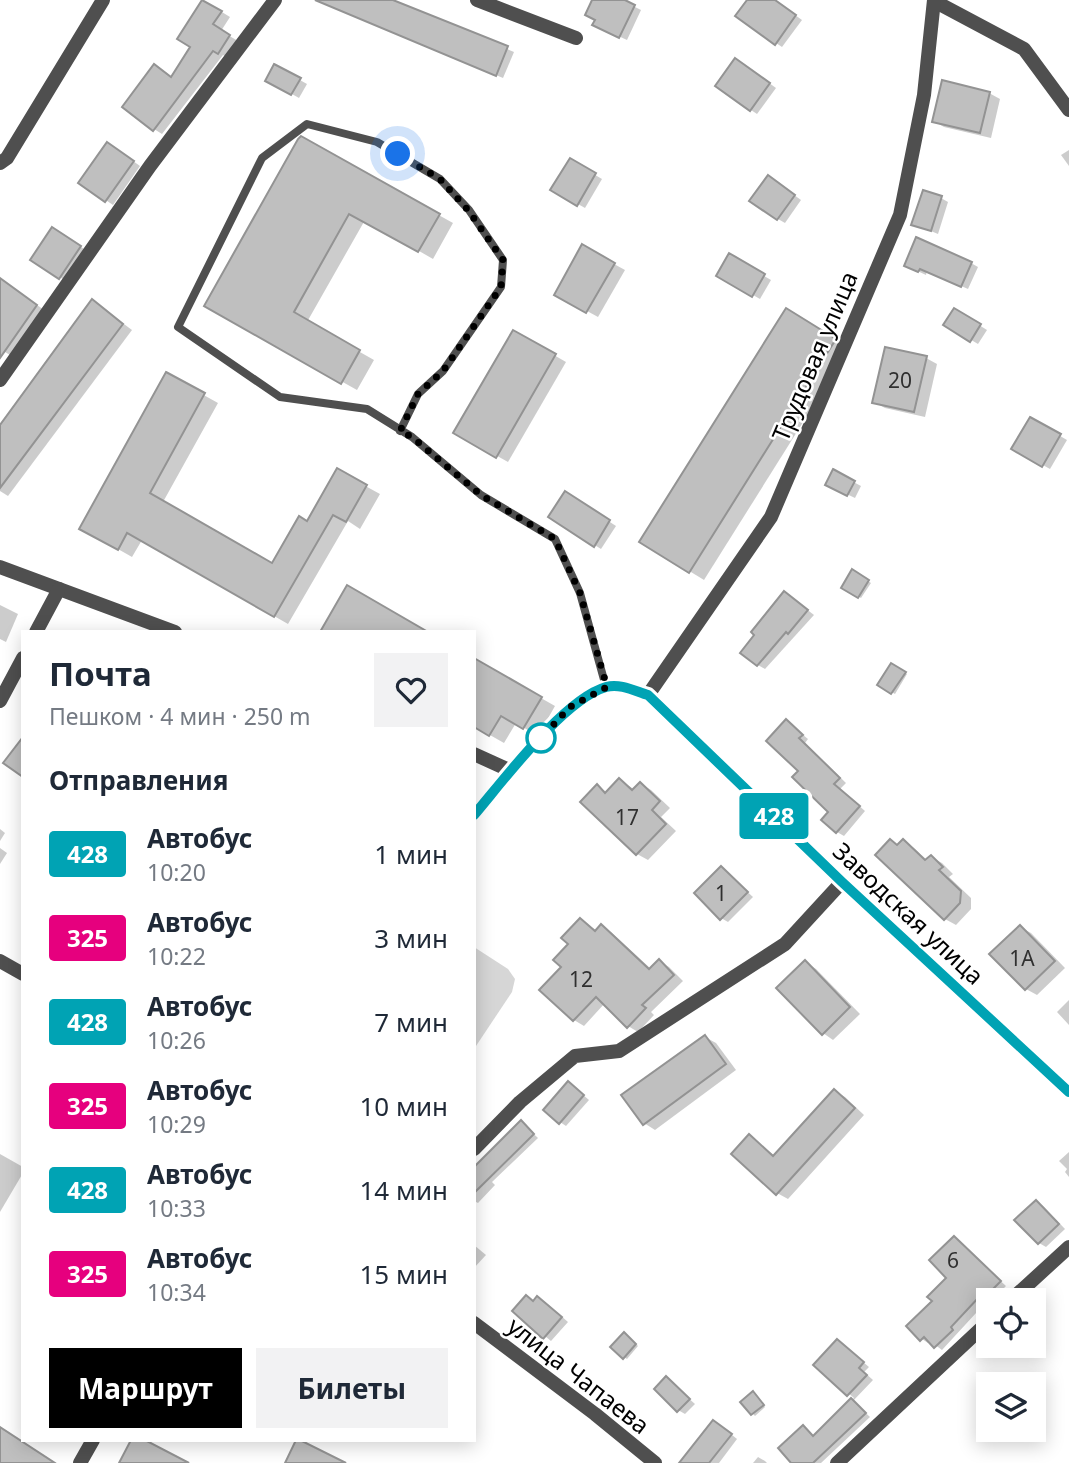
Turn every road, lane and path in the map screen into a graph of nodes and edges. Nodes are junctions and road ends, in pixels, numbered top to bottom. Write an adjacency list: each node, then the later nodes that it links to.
1 (103, 0): 7 (street)
2 (275, 0): 8 (street)
3 (478, 0): 5 (street)
4 (934, 0): 6 (street); 16 (street, Трудовая улица)
5 (576, 38)
6 (1069, 110)
7 (0, 163)
8 (0, 380)
9 (400, 431): 9 (lane); 15 (lane)
10 (0, 567): 11 (street)
11 (59, 589): 12 (street); 13 (street)
12 (37, 630)
13 (170, 630)
14 (21, 662): 17 (street)
15 (607, 687): 16 (street, Заводская улица); 19 (street)
16 (648, 695): 21 (street, Заводская улица)
17 (0, 701)
18 (476, 755): 19 (street)
19 (511, 771): 20 (street)
20 (476, 814)
21 (842, 882): 24 (street, Заводская улица); 25 (street)
22 (0, 961): 23 (street)
23 (21, 973)
24 (1069, 1092)
25 (476, 1147)
26 (1069, 1247): 27 (street)
27 (1024, 1288)
28 (476, 1325): 32 (street, улица Чапаева)
29 (976, 1333): 33 (street)
30 (92, 1442): 31 (street)
31 (80, 1463)
32 (655, 1463)
33 (837, 1463)

